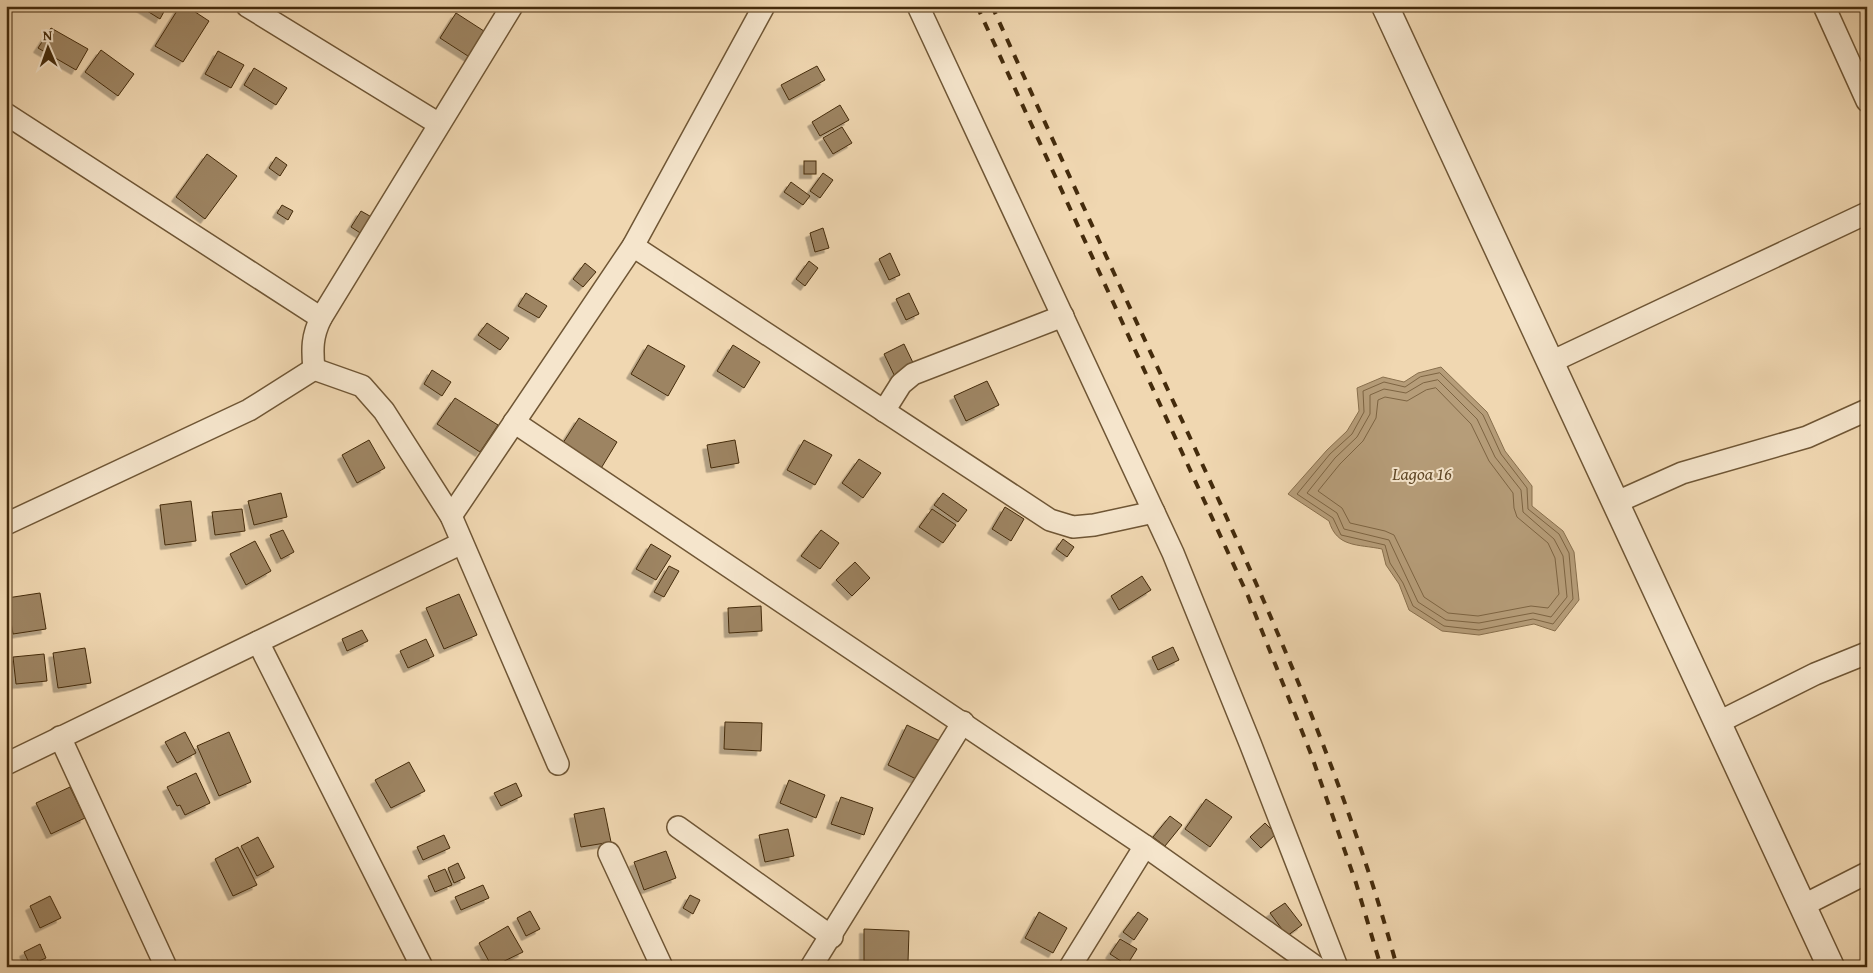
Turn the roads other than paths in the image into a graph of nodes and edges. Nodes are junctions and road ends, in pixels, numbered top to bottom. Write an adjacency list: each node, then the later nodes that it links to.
1 (246, 6): 9 (street)
2 (512, 6): 9 (street)
3 (764, 6): 11 (street)
4 (918, 6): 12 (street)
5 (1385, 6): 14 (street)
6 (1824, 6): 7 (street)
7 (1867, 101)
8 (6, 114): 13 (street)
9 (439, 124): 13 (street)
10 (1867, 213): 14 (street)
11 (632, 246): 17 (street); 18 (street)
12 (1063, 316): 17 (street); 20 (street)
13 (321, 318): 15 (street)
14 (1551, 362): 19 (street)
15 (314, 369): 21 (street); 22 (street)
16 (1867, 410): 19 (street)
17 (884, 411): 20 (street)
18 (514, 422): 21 (street); 26 (street)
19 (1617, 502): 27 (street)
20 (1154, 512): 43 (street)
21 (451, 516): 23 (street)
22 (6, 524)
23 (462, 543): 24 (street); 30 (street)
24 (258, 642): 28 (street); 38 (street)
25 (1867, 653): 27 (street)
26 (963, 722): 32 (street); 36 (street)
27 (1719, 722): 35 (street)
28 (60, 737): 29 (street); 37 (street)
29 (6, 764)
30 (558, 764)
31 (678, 827): 36 (street)
32 (1145, 846): 41 (street); 42 (street)
33 (608, 853): 39 (street)
34 (1867, 874): 35 (street)
35 (1802, 906): 44 (street)
36 (832, 936): 40 (street)
37 (166, 967)
38 (422, 967)
39 (662, 967)
40 (811, 967)
41 (1070, 967)
42 (1316, 967)
43 (1337, 967)
44 (1831, 967)

